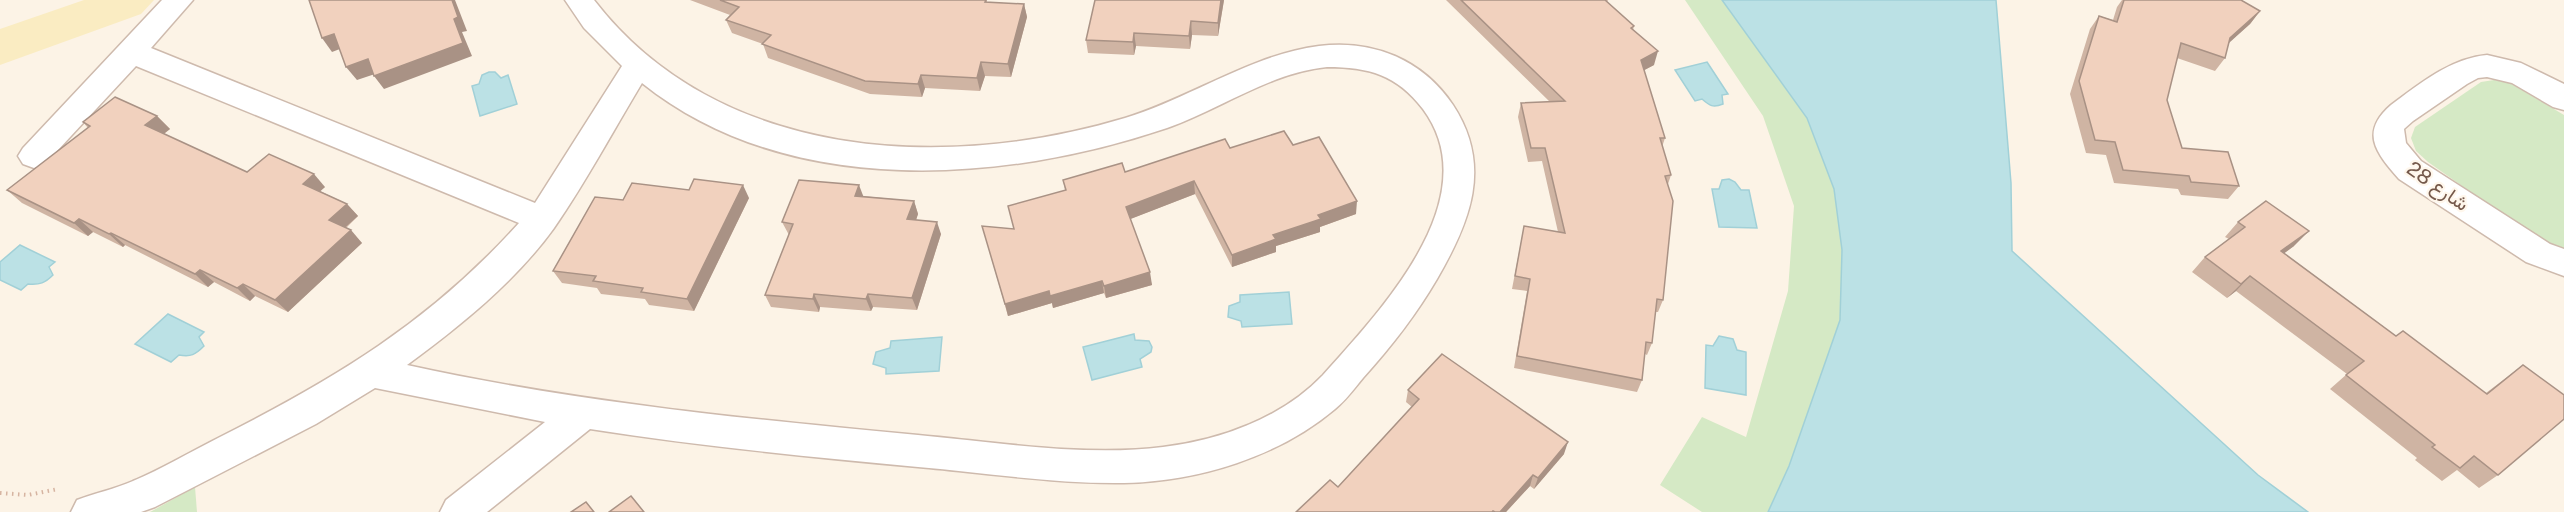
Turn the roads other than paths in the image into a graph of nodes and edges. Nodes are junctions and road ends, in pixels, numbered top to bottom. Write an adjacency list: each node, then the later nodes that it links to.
1 (179, 0): 3 (street)
2 (579, 0): 4 (street)
3 (131, 52): 6 (street); 7 (street)
4 (639, 64): 7 (street); 10 (street)
5 (2556, 90): 8 (street, شارع 28)
6 (34, 156)
7 (542, 219): 9 (street)
8 (2564, 263)
9 (371, 372): 10 (street); 11 (street)
10 (582, 414): 13 (street)
11 (131, 503): 12 (street)
12 (90, 512)
13 (459, 512)

